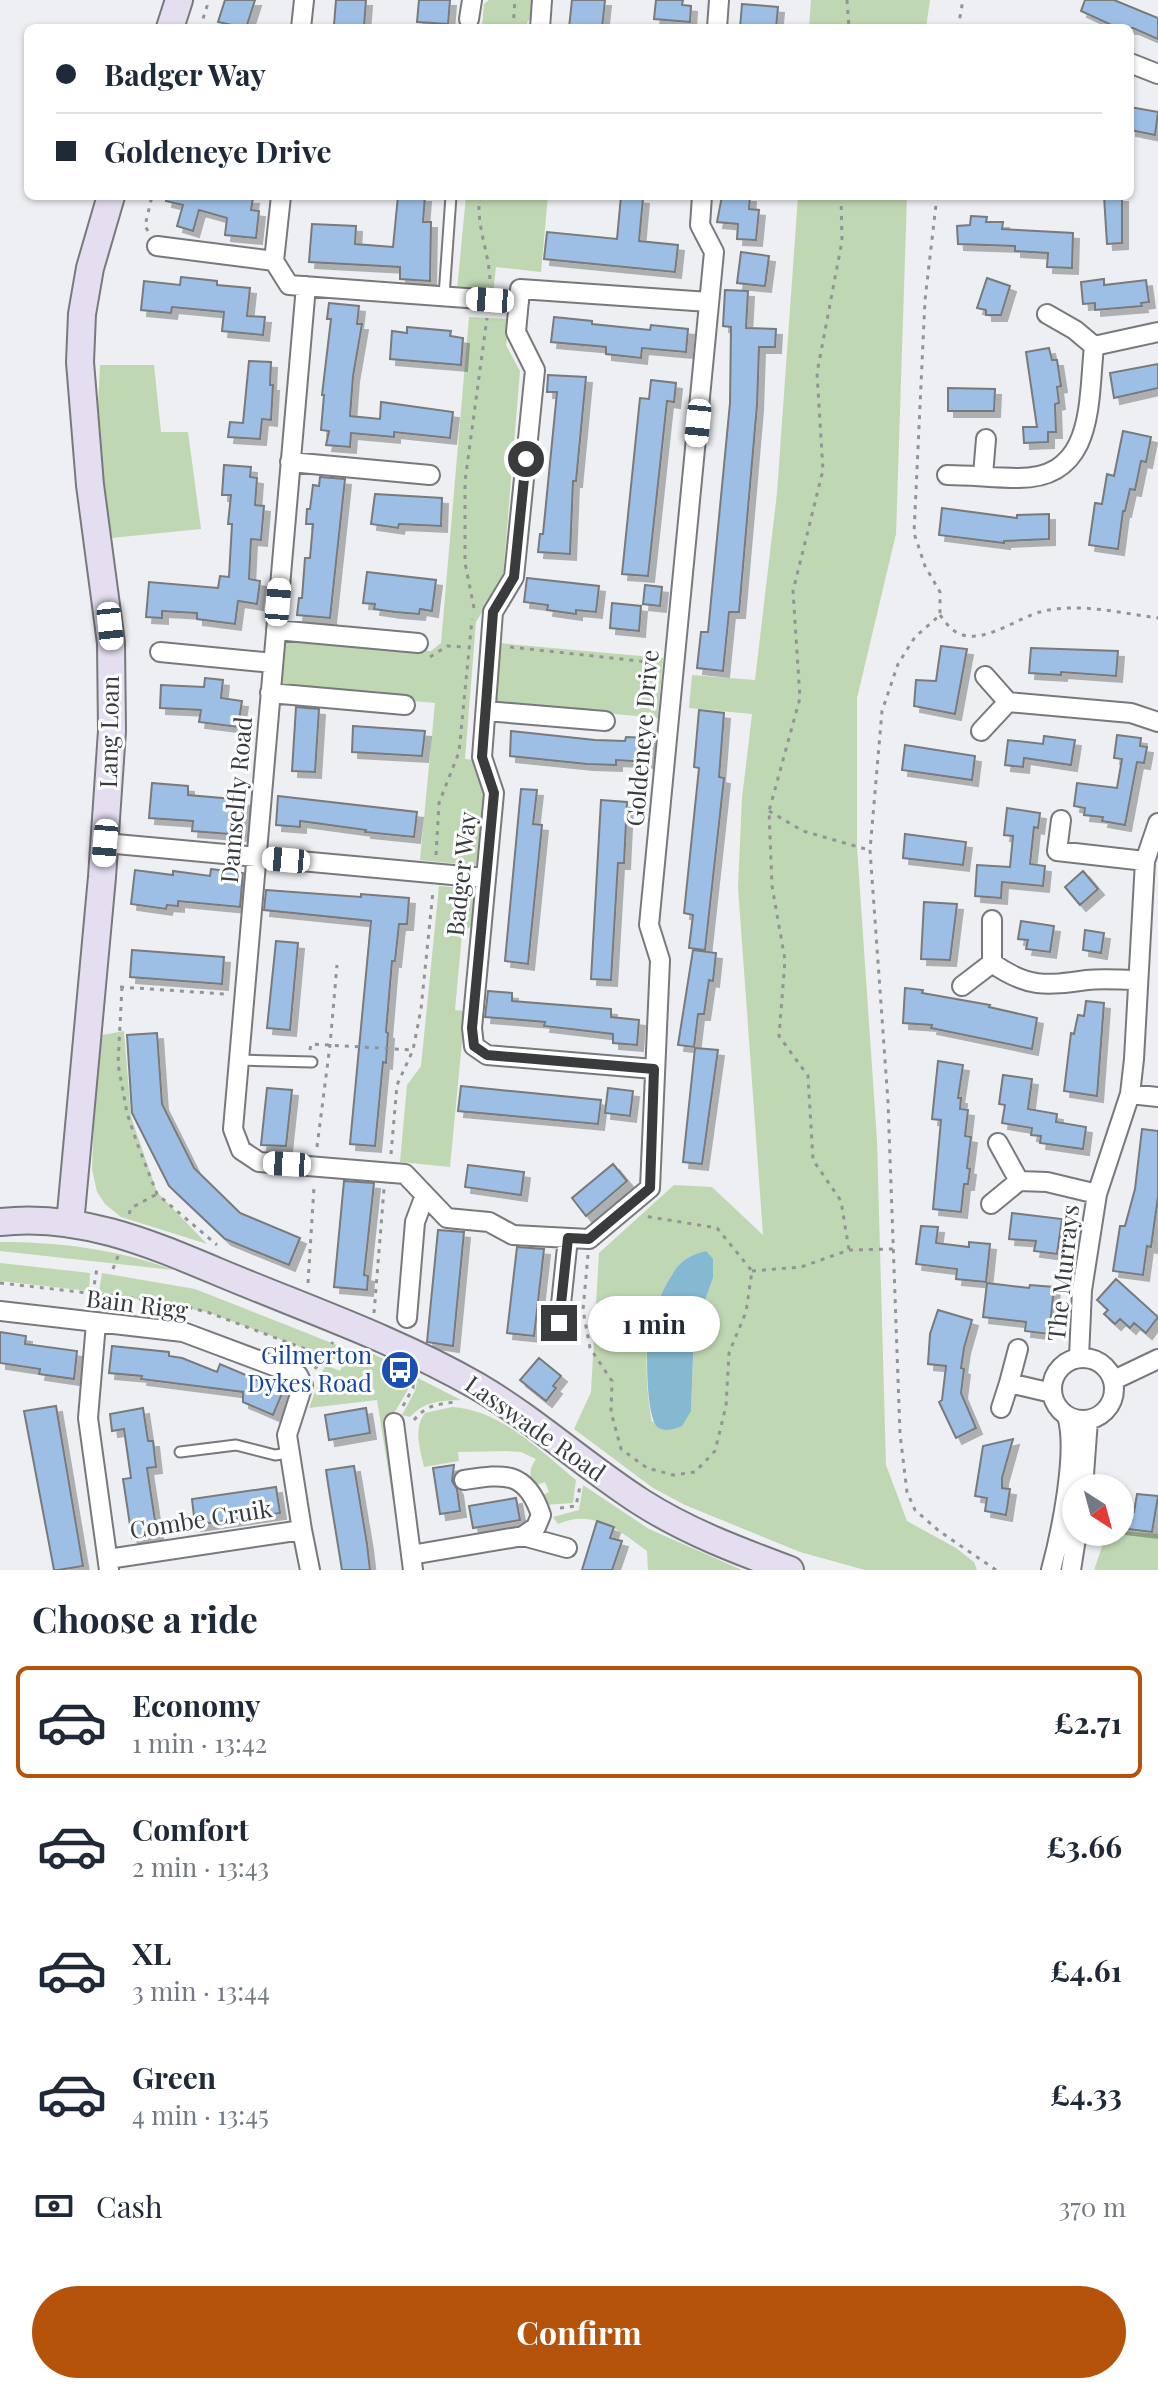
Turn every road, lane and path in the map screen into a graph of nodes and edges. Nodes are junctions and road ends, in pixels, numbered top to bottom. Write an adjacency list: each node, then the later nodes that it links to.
1 (179, 0): 9 (street)
2 (209, 0): 10 (path)
3 (304, 0): 11 (street)
4 (515, 0): 12 (path)
5 (542, 0): 13 (street)
6 (719, 0): 14 (street)
7 (847, 0): 15 (path)
8 (963, 0): 16 (path)
9 (171, 24)
10 (201, 24)
11 (301, 24)
12 (513, 24)
13 (540, 24)
14 (717, 24)
15 (849, 24)
16 (959, 24)
17 (1134, 65): 18 (street)
18 (1158, 74)
19 (110, 200): 61 (street, Lang Loan)
20 (151, 200): 27 (path)
21 (281, 200): 28 (street)
22 (451, 200): 30 (lane)
23 (479, 200): 32 (path)
24 (702, 200): 33 (street, Goldeneye Drive)
25 (841, 200): 58 (path)
26 (937, 200): 42 (path)
27 (157, 246): 28 (street)
28 (274, 261): 29 (street)
29 (306, 286): 30 (street); 38 (street, Damselfly Road)
30 (444, 296): 32 (street)
31 (519, 296): 32 (street); 33 (street); 46 (street, Badger Way)
32 (490, 300): 65 (path)
33 (709, 302): 49 (street, Goldeneye Drive)
34 (1047, 314): 36 (street)
35 (1158, 332): 36 (street)
36 (1094, 346): 41 (street)
37 (986, 439): 41 (street)
38 (290, 462): 39 (street); 44 (street, Damselfly Road)
39 (430, 475)
40 (947, 475): 41 (street)
41 (983, 475)
42 (940, 615): 43 (path); 62 (path)
43 (1158, 618)
44 (276, 630): 45 (street); 48 (street, Damselfly Road)
45 (418, 643)
46 (491, 646): 49 (path); 54 (street, Badger Way)
47 (160, 652): 48 (street)
48 (273, 663): 51 (street, Damselfly Road)
49 (674, 664): 76 (street, Goldeneye Drive)
50 (985, 676): 52 (street)
51 (270, 693): 53 (street); 63 (street, Damselfly Road)
52 (1008, 702): 56 (street); 57 (street)
53 (405, 705)
54 (486, 711): 55 (street); 66 (street, Badger Way)
55 (605, 721)
56 (1158, 722)
57 (981, 731)
58 (769, 811): 62 (path); 93 (path)
59 (1061, 820): 64 (street)
60 (1158, 823): 64 (street, The Murrays)
61 (105, 843): 63 (street); 88 (street, Lang Loan)
62 (870, 850): 92 (path)
63 (256, 857): 65 (street); 72 (street, Damselfly Road)
64 (1145, 861): 67 (street, The Murrays)
65 (435, 874): 66 (street); 73 (path)
66 (485, 878): 76 (street, Badger Way)
67 (1150, 891): 70 (street, The Murrays)
68 (992, 920): 69 (street)
69 (992, 963): 70 (street); 71 (street)
70 (1138, 980): 77 (street, The Murrays)
71 (962, 986)
72 (244, 995): 74 (street, Damselfly Road); 91 (path)
73 (413, 1050): 75 (path); 81 (path)
74 (239, 1060): 75 (lane); 80 (street, Damselfly Road)
75 (310, 1062)
76 (654, 1069): 86 (street, Goldeneye Drive)
77 (1130, 1094): 78 (street); 83 (street, The Murrays)
78 (1158, 1097)
79 (998, 1143): 82 (street)
80 (315, 1165): 81 (street, Damselfly Road); 96 (path)
81 (395, 1173): 84 (street); 101 (path)
82 (1019, 1181): 83 (street, The Murrays); 85 (street)
83 (1097, 1194): 105 (street, The Murrays)
84 (425, 1195): 89 (street); 98 (street)
85 (991, 1204)
86 (620, 1213): 90 (street, Goldeneye Drive); 95 (path)
87 (0, 1222): 88 (street, Lasswade Road)
88 (70, 1224): 96 (street, Lasswade Road)
89 (568, 1238): 90 (street); 100 (street)
90 (589, 1239): 95 (path)
91 (219, 1247)
92 (893, 1249): 93 (path); 130 (path)
93 (849, 1250): 95 (path)
94 (97, 1268): 99 (path)
95 (752, 1271)
96 (301, 1305): 101 (street, Lasswade Road)
97 (0, 1311): 99 (street, Bain Rigg)
98 (407, 1318)
99 (92, 1322): 109 (street, Bain Rigg); 127 (street)
100 (559, 1323)
101 (366, 1332): 104 (street, Lasswade Road)
102 (334, 1338): 109 (path)
103 (1018, 1349): 108 (street, The Murrays)
104 (421, 1357): 110 (street, Lasswade Road); 115 (path)
105 (1079, 1357): 107 (street, The Murrays); 111 (street, The Murrays)
106 (1158, 1359): 107 (street)
107 (1114, 1380): 114 (street)
108 (1009, 1383): 111 (street); 112 (street, The Murrays)
109 (303, 1385): 117 (street, Combe Cruik)
110 (479, 1388): 115 (path); 118 (street, Lasswade Road)
111 (1052, 1393): 113 (street)
112 (1001, 1408)
113 (1067, 1416): 114 (street); 131 (street)
114 (1088, 1420): 119 (street)
115 (403, 1422): 126 (street)
116 (180, 1452): 117 (lane)
117 (289, 1453): 122 (street, Combe Cruik)
118 (584, 1463): 121 (path); 129 (street, Lasswade Road)
119 (1084, 1474)
120 (464, 1480): 121 (street)
121 (539, 1510): 123 (street)
122 (302, 1530): 127 (street, Combe Cruik); 128 (street, Combe Cruik)
123 (523, 1536): 125 (street); 126 (street)
124 (1075, 1546): 132 (street)
125 (567, 1548)
126 (412, 1562)
127 (108, 1564)
128 (310, 1570)
129 (790, 1570)
130 (996, 1570)
131 (1051, 1570)
132 (1071, 1570)

